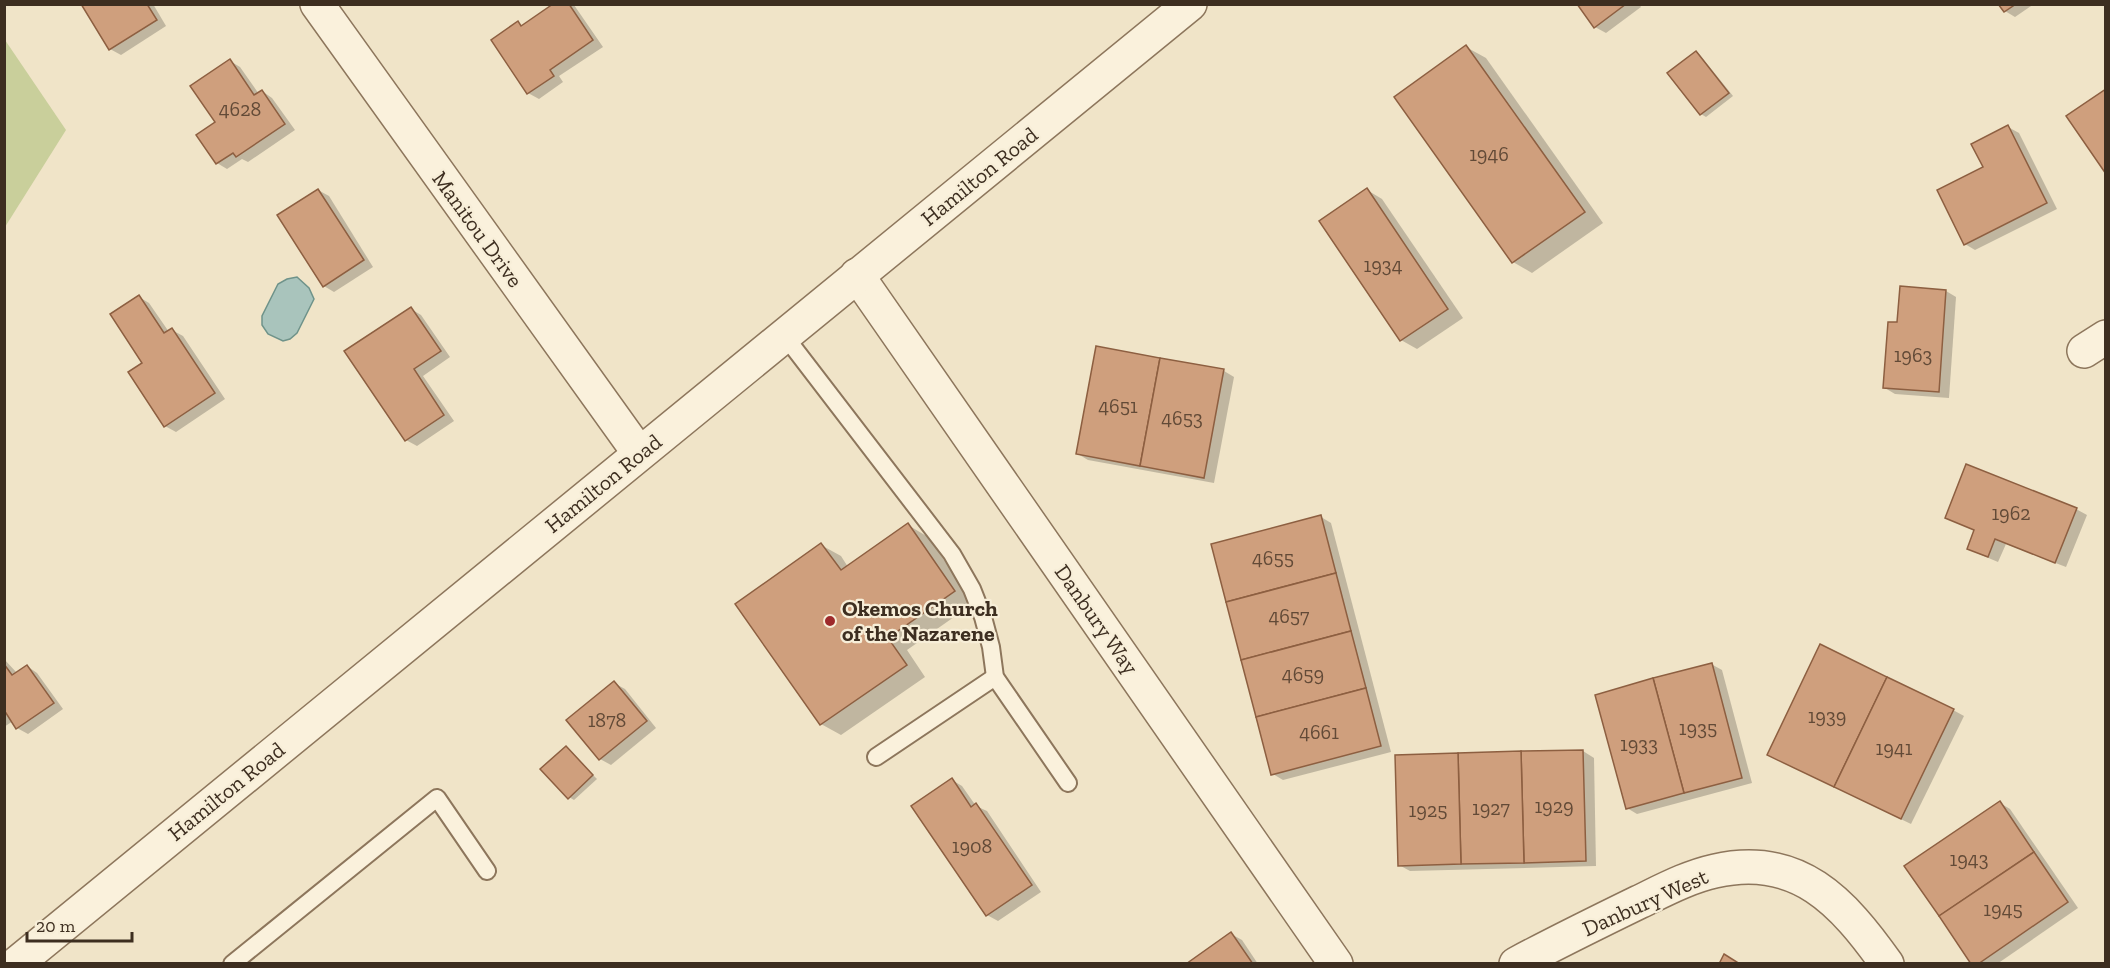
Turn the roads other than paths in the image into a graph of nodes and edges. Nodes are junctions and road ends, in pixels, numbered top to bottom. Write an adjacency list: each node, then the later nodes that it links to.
1 (1190, 4): 3 (street, Hamilton Road)
2 (327, 8): 5 (street, Manitou Drive)
3 (857, 275): 4 (street, Hamilton Road); 12 (street, Danbury Way)
4 (784, 335): 5 (street, Hamilton Road); 6 (lane)
5 (639, 453): 10 (street, Hamilton Road)
6 (995, 677): 7 (lane); 8 (lane)
7 (876, 757)
8 (1068, 783)
9 (487, 871): 11 (lane)
10 (16, 963)
11 (231, 963)
12 (1336, 963)
13 (1516, 963): 14 (street, Danbury West)
14 (1887, 963)

